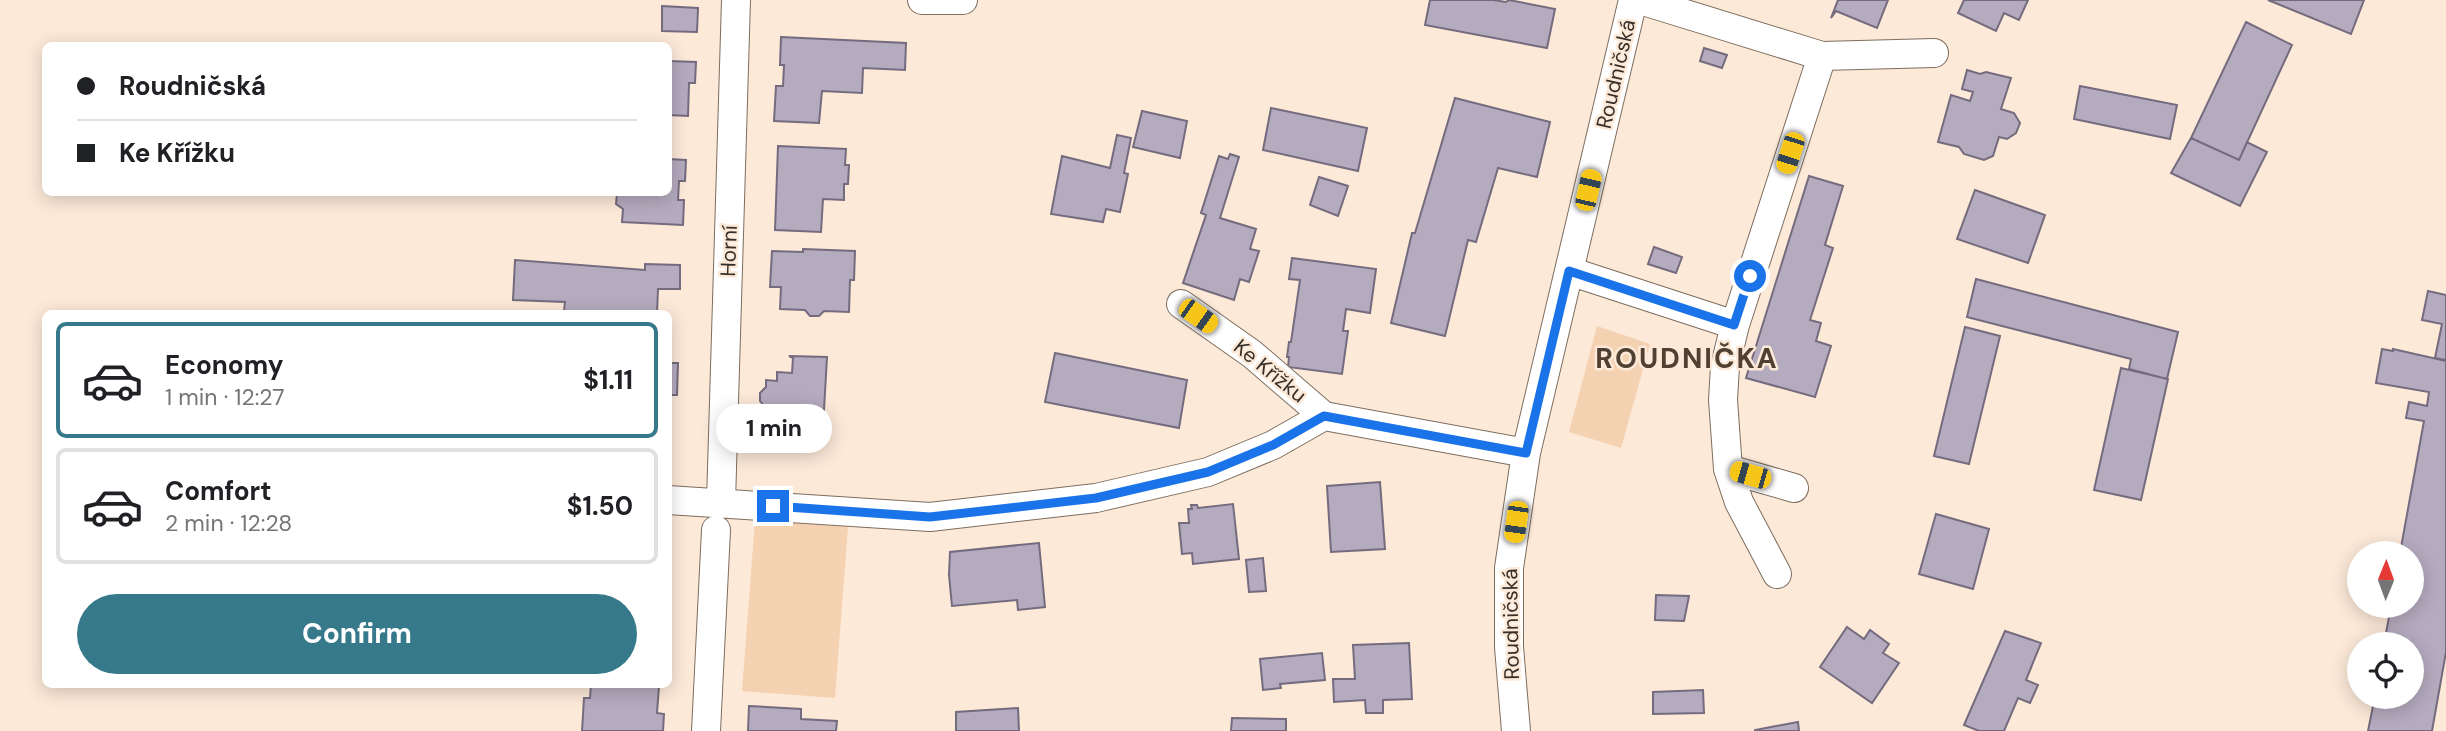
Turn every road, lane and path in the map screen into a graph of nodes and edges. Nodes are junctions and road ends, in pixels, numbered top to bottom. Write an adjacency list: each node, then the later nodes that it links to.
1 (737, 0): 16 (street, Horní)
2 (922, 0): 3 (street)
3 (963, 0)
4 (1633, 0): 8 (street, Roudničská)
5 (1640, 0): 7 (street, Roudničská)
6 (1934, 53): 7 (street, Roudničská)
7 (1822, 56): 10 (street)
8 (1569, 271): 10 (street); 12 (street, Roudničská)
9 (1181, 304): 11 (street, Ke Křížku)
10 (1734, 325): 13 (street)
11 (1324, 416): 12 (street, Ke Křížku); 16 (street, Ke Křížku)
12 (1526, 453): 20 (street, Roudničská)
13 (1728, 469): 14 (street); 18 (street)
14 (1794, 488)
15 (672, 500): 16 (street, Ke Křížku)
16 (721, 502)
17 (716, 530): 19 (street)
18 (1777, 574)
19 (706, 731)
20 (1516, 731)

